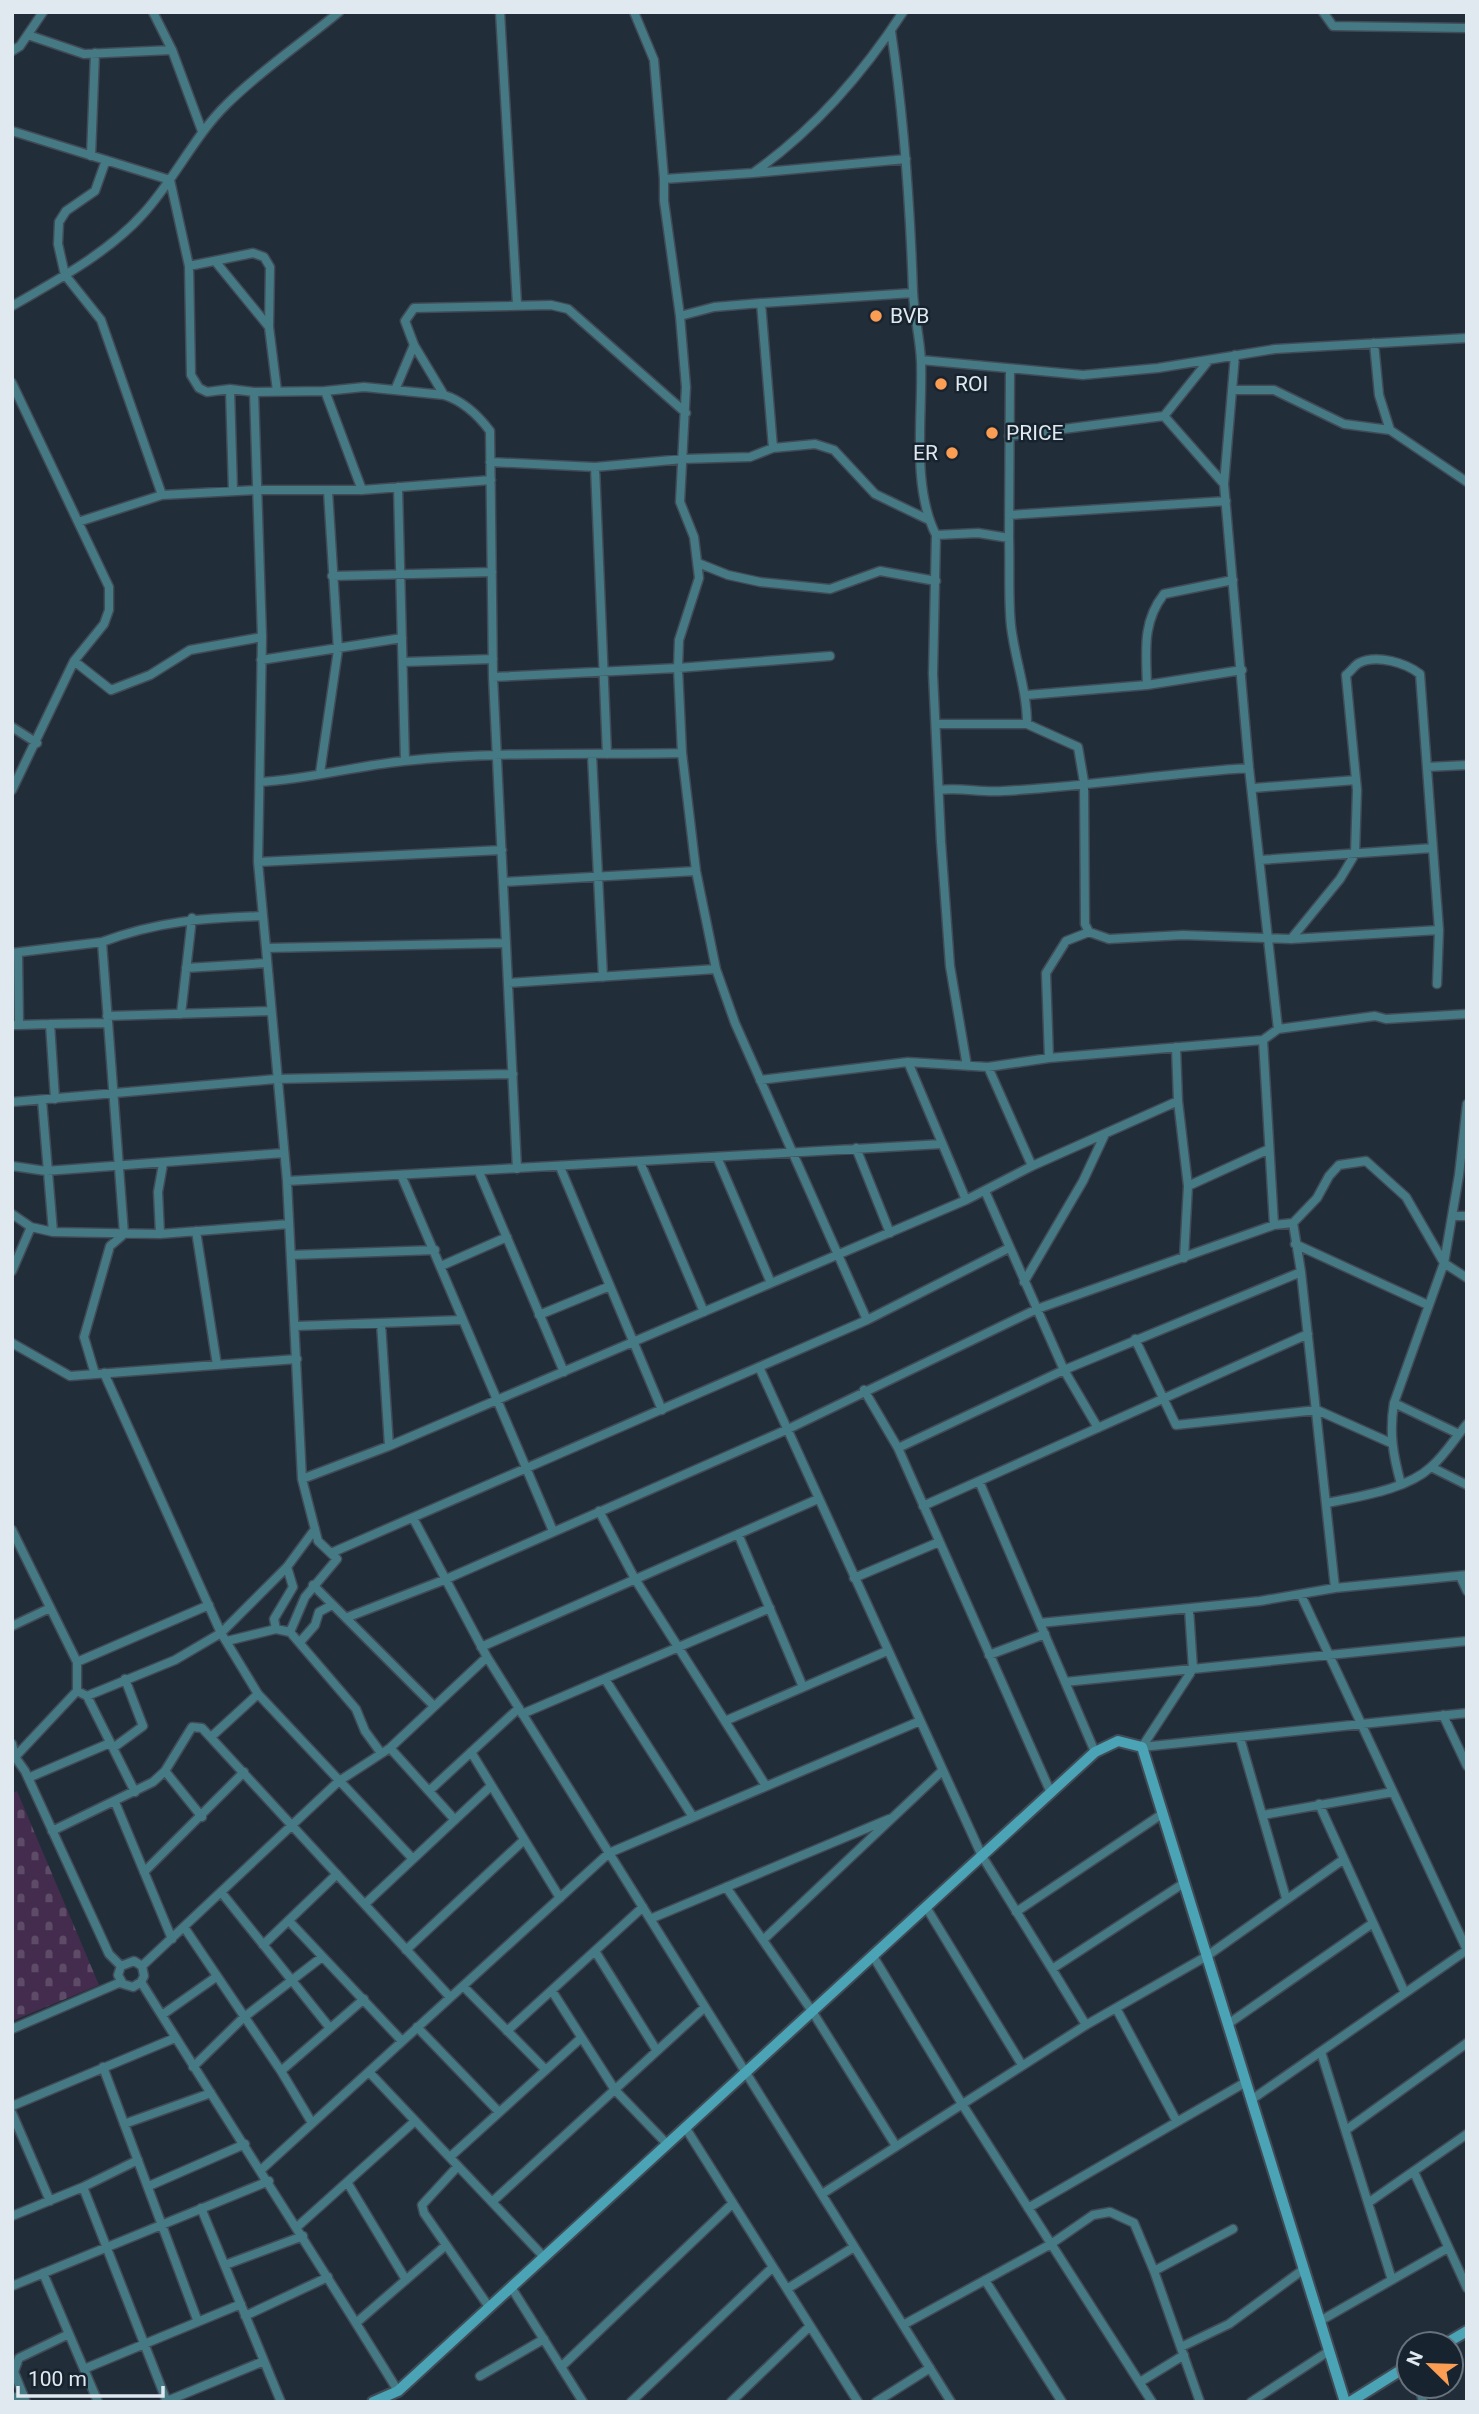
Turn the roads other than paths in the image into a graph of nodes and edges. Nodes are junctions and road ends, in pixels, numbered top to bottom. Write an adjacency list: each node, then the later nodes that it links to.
1 (43, 12): 10 (street)
2 (152, 12): 11 (street)
3 (339, 12): 15 (street)
4 (500, 12): 27 (street)
5 (634, 12): 20 (street)
6 (903, 12): 9 (street)
7 (1323, 12): 8 (street)
8 (1467, 28)
9 (891, 31): 17 (street); 19 (street)
10 (28, 35): 12 (street); 13 (street)
11 (172, 50): 13 (street); 15 (street)
12 (12, 51)
13 (95, 53): 16 (street)
14 (12, 131): 16 (street)
15 (202, 131): 21 (street)
16 (91, 156): 18 (street)
17 (906, 159): 19 (street); 25 (street)
18 (106, 160): 21 (street); 24 (street)
19 (753, 173): 20 (street)
20 (664, 179): 29 (street)
21 (170, 180): 23 (street); 24 (street)
22 (215, 261): 23 (street); 30 (street); 30 (street)
23 (189, 266): 39 (street)
24 (65, 275): 28 (street); 62 (street)
25 (913, 293): 26 (street); 35 (street)
26 (761, 303): 29 (street); 50 (street)
27 (517, 304): 33 (street); 46 (street)
28 (12, 306)
29 (680, 316): 46 (street)
30 (269, 327): 42 (street)
31 (1467, 338): 32 (street)
32 (1374, 343): 34 (street); 48 (street)
33 (414, 345): 40 (street); 45 (street)
34 (1235, 355): 36 (street); 41 (street)
35 (921, 360): 37 (street); 65 (street)
36 (1209, 360): 37 (street); 47 (street)
37 (1010, 370): 49 (street)
38 (12, 383): 66 (street)
39 (230, 389): 44 (street); 60 (street)
40 (395, 390): 43 (street); 45 (street)
41 (1232, 390): 48 (street); 56 (street)
42 (277, 391): 43 (street); 44 (street)
43 (326, 391): 59 (street)
44 (254, 392): 58 (street)
45 (444, 395): 52 (street)
46 (686, 413): 51 (street)
47 (1164, 416): 49 (street); 56 (street)
48 (1390, 430): 55 (street)
49 (1009, 436): 64 (street)
50 (773, 448): 51 (street); 65 (street)
51 (683, 459): 53 (street); 69 (street)
52 (491, 462): 53 (street); 54 (street)
53 (595, 467): 85 (street)
54 (491, 480): 57 (street); 70 (street)
55 (1467, 482)
56 (1224, 484): 63 (street)
57 (398, 487): 59 (street); 71 (street)
58 (258, 490): 60 (street); 61 (street); 75 (street)
59 (362, 490): 61 (street)
60 (233, 491): 62 (street)
61 (328, 491): 72 (street)
62 (162, 495): 66 (street)
63 (1226, 501): 64 (street); 73 (street)
64 (1009, 515): 68 (street)
65 (929, 520): 67 (street)
66 (78, 522): 81 (street)
67 (936, 535): 68 (street); 74 (street)
68 (1009, 538): 88 (street)
69 (698, 564): 74 (street); 83 (street)
70 (492, 572): 71 (street); 79 (street)
71 (401, 574): 72 (street); 76 (street)
72 (332, 576): 77 (street)
73 (1233, 580): 84 (street); 87 (street)
74 (936, 581): 89 (street)
75 (262, 637): 80 (street); 81 (street)
76 (402, 638): 77 (street); 82 (street)
77 (338, 650): 80 (street); 101 (street)
78 (830, 656): 83 (street)
79 (493, 659): 82 (street); 86 (street)
80 (261, 660): 103 (street)
81 (74, 661): 92 (street)
82 (403, 662): 97 (street)
83 (678, 668): 85 (street); 93 (street)
84 (1242, 670): 87 (street); 100 (street)
85 (605, 671): 86 (street); 94 (street)
86 (494, 677): 96 (street)
87 (1147, 685): 88 (street)
88 (1027, 695): 90 (street)
89 (936, 723): 90 (street); 107 (street)
90 (1027, 724): 104 (street)
91 (12, 727): 92 (street)
92 (37, 743): 106 (street)
93 (682, 753): 94 (street); 113 (street)
94 (607, 754): 95 (street)
95 (592, 755): 96 (street); 114 (street)
96 (497, 757): 97 (street); 109 (street)
97 (405, 761): 101 (street)
98 (1467, 765): 99 (street)
99 (1427, 767): 102 (street); 108 (street)
100 (1249, 768): 104 (street); 105 (street)
101 (320, 773): 103 (street)
102 (1356, 780): 105 (street); 110 (street)
103 (261, 782): 112 (street)
104 (1084, 782): 107 (street); 119 (street)
105 (1254, 788): 111 (street)
106 (12, 790)
107 (939, 790): 143 (street)
108 (1433, 848): 110 (street); 118 (street)
109 (502, 850): 112 (street); 115 (street)
110 (1354, 854): 111 (street); 121 (street)
111 (1260, 860): 120 (street)
112 (258, 862): 116 (street)
113 (696, 871): 114 (street); 128 (street)
114 (598, 877): 115 (street); 129 (street)
115 (503, 882): 123 (street)
116 (263, 916): 117 (street); 124 (street)
117 (192, 918): 122 (street); 127 (street)
118 (1439, 930): 121 (street); 131 (street)
119 (1089, 932): 120 (street); 141 (street)
120 (1268, 939): 121 (street); 138 (street)
121 (1291, 939)
122 (102, 942): 125 (street); 135 (street)
123 (506, 943): 124 (street); 130 (street)
124 (266, 948): 126 (street)
125 (15, 953): 137 (street)
126 (267, 964): 127 (street); 132 (street)
127 (186, 968): 133 (street)
128 (716, 968): 129 (street); 147 (street)
129 (603, 976): 130 (street)
130 (508, 983): 145 (street)
131 (1437, 984)
132 (271, 1011): 133 (street); 146 (street)
133 (181, 1014): 135 (street)
134 (1467, 1014): 138 (street)
135 (107, 1020): 136 (street); 148 (street)
136 (50, 1024): 137 (street); 149 (street)
137 (15, 1025)
138 (1278, 1029): 139 (street)
139 (1263, 1040): 140 (street); 157 (street)
140 (1176, 1047): 141 (street); 151 (street)
141 (1049, 1058): 144 (street)
142 (908, 1062): 143 (street); 147 (street); 155 (street)
143 (967, 1066): 144 (street)
144 (988, 1067): 164 (street)
145 (513, 1074): 146 (street); 167 (street)
146 (276, 1079): 148 (street); 159 (street)
147 (760, 1080): 158 (street)
148 (114, 1093): 149 (street); 165 (street)
149 (55, 1099): 150 (street)
150 (42, 1100): 152 (street); 168 (street)
151 (1178, 1101): 154 (street); 172 (street)
152 (12, 1102)
153 (1467, 1104): 176 (street)
154 (1105, 1134): 164 (street); 199 (street)
155 (942, 1143): 156 (street); 174 (street)
156 (856, 1148): 158 (street); 184 (street)
157 (1267, 1150): 172 (street); 180 (street)
158 (793, 1152): 160 (street); 192 (street)
159 (284, 1153): 162 (street); 171 (street)
160 (716, 1157): 161 (street); 200 (street)
161 (640, 1162): 166 (street); 204 (street)
162 (163, 1164): 165 (street); 186 (street)
163 (12, 1166): 168 (street)
164 (1032, 1166): 173 (street)
165 (119, 1167): 168 (street); 185 (street)
166 (560, 1167): 167 (street); 201 (street)
167 (517, 1169): 169 (street)
168 (46, 1171): 183 (street)
169 (480, 1172): 170 (street); 187 (street)
170 (401, 1177): 171 (street); 190 (street)
171 (287, 1181): 179 (street)
172 (1188, 1186): 193 (street)
173 (985, 1191): 174 (street); 189 (street)
174 (966, 1200): 184 (street)
175 (12, 1214): 181 (street)
176 (1452, 1216): 177 (street); 194 (street)
177 (1467, 1216)
178 (1293, 1223): 180 (street); 188 (street); 194 (street)
179 (289, 1224): 182 (street); 191 (street)
180 (1274, 1224): 193 (street)
181 (31, 1227): 183 (street); 196 (street)
182 (196, 1231): 186 (street); 215 (street)
183 (53, 1232): 185 (street)
184 (890, 1233): 192 (street)
185 (124, 1234): 186 (street); 219 (street)
186 (159, 1234)
187 (507, 1237): 195 (street); 205 (street)
188 (1295, 1244): 197 (street); 202 (street)
189 (1009, 1248): 199 (street); 207 (street)
190 (435, 1250): 191 (street); 195 (street)
191 (291, 1255): 209 (street)
192 (838, 1255): 200 (street); 207 (street)
193 (1184, 1258): 203 (street)
194 (1444, 1263): 198 (street); 202 (street)
195 (441, 1266): 206 (street)
196 (12, 1270)
197 (1301, 1272): 210 (street); 211 (street)
198 (1467, 1279)
199 (1024, 1282): 203 (street)
200 (771, 1283): 204 (street)
201 (610, 1286): 205 (street); 212 (street)
202 (1428, 1305): 223 (street)
203 (1037, 1309): 217 (street); 220 (street)
204 (704, 1312): 212 (street)
205 (540, 1315): 218 (street)
206 (463, 1320): 208 (street); 222 (street)
207 (867, 1320): 216 (street)
208 (381, 1324): 209 (street); 231 (street)
209 (296, 1326): 214 (street)
210 (1308, 1334): 221 (street); 225 (street)
211 (1135, 1339): 217 (street); 221 (street)
212 (634, 1342): 218 (street); 224 (street)
213 (12, 1343): 219 (street)
214 (297, 1359): 215 (street); 235 (street)
215 (217, 1365): 219 (street)
216 (759, 1367): 224 (street); 228 (street)
217 (1064, 1370): 227 (street); 232 (street)
218 (564, 1371): 222 (street)
219 (99, 1374): 259 (street)
220 (864, 1390): 228 (street); 232 (street)
221 (1163, 1397): 225 (street); 227 (street)
222 (497, 1400): 231 (street); 234 (street)
223 (1394, 1403): 229 (street); 230 (street)
224 (662, 1410): 234 (street)
225 (1317, 1410): 230 (street); 240 (street)
226 (1467, 1424): 229 (street)
227 (1098, 1428): 236 (street)
228 (786, 1430): 239 (street); 242 (street)
229 (1459, 1434): 233 (street)
230 (1391, 1443): 237 (street)
231 (389, 1446): 235 (street)
232 (898, 1448): 241 (street)
233 (1431, 1467): 237 (street); 238 (street)
234 (526, 1469): 243 (street); 246 (street)
235 (302, 1479): 244 (street)
236 (979, 1481): 241 (street); 265 (street)
237 (1401, 1483): 240 (street)
238 (1467, 1485)
239 (818, 1499): 247 (street); 252 (street)
240 (1327, 1503): 256 (street)
241 (923, 1506): 248 (street)
242 (599, 1511): 246 (street); 253 (street)
243 (414, 1518): 249 (street); 254 (street)
244 (315, 1529): 249 (street); 250 (street)
245 (12, 1530): 261 (street)
246 (553, 1531): 254 (street)
247 (738, 1534): 253 (street); 262 (street)
248 (939, 1542): 252 (street); 276 (street)
249 (331, 1553): 255 (street)
250 (287, 1567): 267 (street); 270 (street)
251 (1464, 1574): 256 (street); 257 (street)
252 (854, 1578): 275 (street)
253 (635, 1579): 273 (street); 274 (street)
254 (444, 1580): 264 (street); 273 (street)
255 (313, 1585): 260 (street); 268 (street)
256 (1335, 1588): 258 (street)
257 (1467, 1591)
258 (1301, 1595): 263 (street); 277 (street)
259 (209, 1605): 270 (street); 279 (street)
260 (332, 1605): 264 (street); 272 (street)
261 (50, 1608): 266 (street); 279 (street)
262 (770, 1608): 274 (street); 284 (street)
263 (1189, 1609): 265 (street); 280 (street)
264 (348, 1617): 288 (street)
265 (1040, 1623): 269 (street)
266 (12, 1626)
267 (276, 1629): 268 (street); 270 (street)
268 (290, 1632): 272 (street)
269 (1045, 1634): 276 (street); 283 (street)
270 (224, 1637): 281 (street); 286 (street)
271 (1467, 1641): 277 (street)
272 (300, 1642): 303 (street)
273 (481, 1647): 278 (street)
274 (678, 1647): 282 (street); 292 (street)
275 (887, 1651): 284 (street); 293 (street)
276 (989, 1655): 315 (street)
277 (1329, 1655): 280 (street); 294 (street)
278 (487, 1657): 288 (street); 289 (street)
279 (77, 1661): 285 (street)
280 (1193, 1669): 283 (street); 299 (street)
281 (125, 1679): 287 (street); 298 (street)
282 (605, 1679): 289 (street); 322 (street)
283 (1065, 1682): 302 (street)
284 (803, 1687): 292 (street)
285 (77, 1691): 287 (street); 304 (street)
286 (258, 1694): 295 (street); 310 (street)
287 (87, 1696): 298 (street)
288 (434, 1706): 300 (street)
289 (520, 1711): 301 (street); 328 (street)
290 (1467, 1713): 291 (street)
291 (1443, 1715): 294 (street); 305 (street)
292 (725, 1721): 312 (street)
293 (920, 1721): 307 (street); 312 (street)
294 (1361, 1725): 296 (street); 316 (street)
295 (211, 1737): 306 (street); 308 (street)
296 (1240, 1738): 299 (street); 320 (street)
297 (12, 1744): 304 (street)
298 (111, 1745): 309 (street); 314 (street)
299 (1142, 1747): 302 (street); 319 (street)
300 (390, 1748): 303 (street); 313 (street)
301 (471, 1752): 311 (street); 313 (street)
302 (1095, 1752): 315 (street)
303 (381, 1753): 310 (street)
304 (14, 1758): 309 (street)
305 (1467, 1766)
306 (165, 1771): 314 (street); 321 (street)
307 (942, 1771): 324 (street); 329 (street)
308 (244, 1772): 321 (street); 325 (street)
309 (28, 1778): 326 (street)
310 (340, 1781): 325 (street); 330 (street)
311 (491, 1786): 323 (street); 327 (street)
312 (766, 1786): 322 (street)
313 (429, 1791): 323 (street)
314 (135, 1792): 317 (street)
315 (1051, 1793): 329 (street)
316 (1393, 1793): 318 (street); 364 (street)
317 (115, 1802): 326 (street); 332 (street)
318 (1319, 1804): 320 (street); 331 (street)
319 (1162, 1814): 334 (street); 342 (street)
320 (1263, 1815): 338 (street)
321 (202, 1817): 332 (street)
322 (693, 1818): 328 (street)
323 (455, 1819): 330 (street)
324 (890, 1819): 335 (street); 348 (street)
325 (292, 1825): 333 (street); 336 (street)
326 (52, 1831): 355 (street)
327 (524, 1840): 337 (street); 350 (street)
328 (609, 1853): 337 (street); 340 (street)
329 (982, 1856): 341 (street); 342 (street)
330 (413, 1859): 339 (street)
331 (1344, 1859): 338 (street); 345 (street)
332 (144, 1872): 347 (street)
333 (337, 1874): 339 (street); 344 (street)
334 (1184, 1882): 353 (street); 357 (street)
335 (726, 1887): 343 (street); 348 (street)
336 (221, 1892): 346 (street); 349 (street)
337 (560, 1898): 362 (street)
338 (1286, 1898): 353 (street)
339 (365, 1905): 350 (street)
340 (643, 1907): 343 (street); 351 (street)
341 (926, 1907): 352 (street); 384 (street)
342 (1016, 1912): 357 (street)
343 (650, 1919): 367 (street)
344 (289, 1921): 349 (street); 354 (street)
345 (1373, 1923): 364 (street); 372 (street)
346 (184, 1927): 347 (street); 358 (street)
347 (172, 1939): 356 (street)
348 (763, 1940): 369 (street)
349 (263, 1945): 359 (street)
350 (406, 1950): 365 (street)
351 (595, 1951): 363 (street); 382 (street)
352 (873, 1956): 369 (street); 395 (street)
353 (1206, 1956): 368 (street); 372 (street)
354 (321, 1957): 359 (street); 366 (street)
355 (121, 1966): 356 (street); 360 (street)
356 (142, 1966): 361 (street)
357 (1052, 1969): 373 (street)
358 (216, 1977): 370 (street); 371 (street)
359 (292, 1980): 371 (street); 375 (street)
360 (121, 1982): 361 (street); 376 (street)
361 (141, 1982): 370 (street)
362 (463, 1986): 365 (street); 377 (street)
363 (552, 1991): 377 (street); 379 (street)
364 (1405, 1993): 383 (street)
365 (450, 1997): 374 (street)
366 (364, 1999): 375 (street); 380 (street)
367 (705, 2007): 382 (street); 390 (street)
368 (1116, 2008): 373 (street); 400 (street)
369 (812, 2011): 390 (street); 408 (street)
370 (162, 2015): 378 (street)
371 (243, 2018): 386 (street); 388 (street)
372 (1228, 2024): 391 (street)
373 (1086, 2025): 384 (street)
374 (417, 2027): 380 (street); 397 (street)
375 (330, 2028): 388 (street)
376 (12, 2029)
377 (508, 2031): 387 (street)
378 (175, 2038): 385 (street); 386 (street)
379 (580, 2039): 387 (street); 392 (street)
380 (402, 2041): 389 (street)
381 (1467, 2043): 404 (street)
382 (657, 2051): 392 (street)
383 (1321, 2052): 394 (street); 404 (street)
384 (1022, 2065): 395 (street)
385 (103, 2067): 396 (street); 402 (street)
386 (193, 2067): 393 (street)
387 (546, 2070): 397 (street)
388 (281, 2071): 401 (street)
389 (369, 2072): 399 (street); 401 (street)
390 (746, 2072): 403 (street); 418 (street)
391 (1246, 2082): 394 (street); 400 (street)
392 (615, 2090): 407 (street); 420 (street)
393 (211, 2093): 402 (street); 406 (street)
394 (1251, 2100): 438 (street)
395 (962, 2104): 408 (street); 424 (street)
396 (12, 2106)
397 (499, 2112): 409 (street)
398 (12, 2113): 419 (street)
399 (415, 2120): 409 (street); 415 (street)
400 (1177, 2122): 424 (street)
401 (312, 2123): 412 (street)
402 (124, 2124): 410 (street)
403 (685, 2127): 407 (street); 421 (street)
404 (1346, 2130): 422 (street)
405 (1467, 2134): 413 (street)
406 (245, 2144): 412 (street); 416 (street)
407 (667, 2144): 435 (street)
408 (896, 2146): 418 (street)
409 (450, 2157): 411 (street)
410 (138, 2160): 416 (street); 417 (street)
411 (458, 2166): 420 (street); 431 (street)
412 (262, 2169): 414 (street)
413 (1414, 2172): 422 (street); 434 (street)
414 (269, 2181): 423 (street); 427 (street)
415 (347, 2182): 427 (street); 442 (street)
416 (149, 2186): 426 (street)
417 (83, 2187): 419 (street); 433 (street)
418 (822, 2194): 432 (street)
419 (50, 2201): 425 (street)
420 (492, 2202): 435 (street)
421 (733, 2203): 437 (street); 463 (street)
422 (1368, 2203): 444 (street)
423 (201, 2208): 426 (street); 436 (street)
424 (1028, 2208): 430 (street)
425 (12, 2216)
426 (163, 2224): 433 (street); 453 (street)
427 (297, 2227): 429 (street)
428 (1233, 2229): 439 (street)
429 (303, 2236): 436 (street); 441 (street)
430 (1051, 2244): 439 (street); 443 (street); 468 (street)
431 (445, 2246): 442 (street); 450 (street)
432 (855, 2247): 448 (street); 455 (street)
433 (106, 2248): 440 (street); 459 (street)
434 (1446, 2249): 444 (street); 447 (street)
435 (544, 2257): 446 (street)
436 (225, 2265): 449 (street)
437 (773, 2267): 448 (street); 479 (street)
438 (1304, 2269): 452 (street); 460 (street)
439 (1154, 2271): 460 (street)
440 (43, 2273): 445 (street); 457 (street)
441 (328, 2277): 451 (street); 454 (street)
442 (406, 2280): 454 (street)
443 (985, 2280): 455 (street); 484 (street)
444 (1392, 2280): 452 (street)
445 (12, 2286)
446 (511, 2287): 450 (street); 458 (street)
447 (1467, 2288)
448 (787, 2289): 456 (street)
449 (241, 2304): 451 (street); 453 (street)
450 (489, 2307): 469 (street)
451 (245, 2316): 462 (street)
452 (1320, 2321): 461 (street)
453 (198, 2322): 459 (street)
454 (356, 2323): 469 (street)
455 (904, 2325): 464 (street)
456 (810, 2326): 480 (street); 481 (street)
457 (69, 2334): 465 (street); 470 (street)
458 (544, 2339): 463 (street); 467 (street)
459 (144, 2344): 465 (street); 474 (street)
460 (1182, 2351): 468 (street); 485 (street)
461 (1329, 2351): 486 (street); 487 (street)
462 (264, 2361): 474 (street); 475 (street)
463 (561, 2367): 478 (street)
464 (930, 2368): 482 (street); 483 (street)
465 (84, 2369): 473 (street)
466 (1395, 2373): 487 (street)
467 (480, 2376)
468 (1140, 2382): 472 (street)
469 (398, 2391): 476 (street); 477 (street)
470 (24, 2398): 471 (street)
471 (12, 2399)
472 (1148, 2400)
473 (98, 2402)
474 (167, 2402)
475 (281, 2402)
476 (373, 2402)
477 (404, 2402)
478 (583, 2402)
479 (631, 2402)
480 (731, 2402)
481 (858, 2402)
482 (876, 2402)
483 (951, 2402)
484 (1062, 2402)
485 (1200, 2402)
486 (1251, 2402)
487 (1348, 2402)

